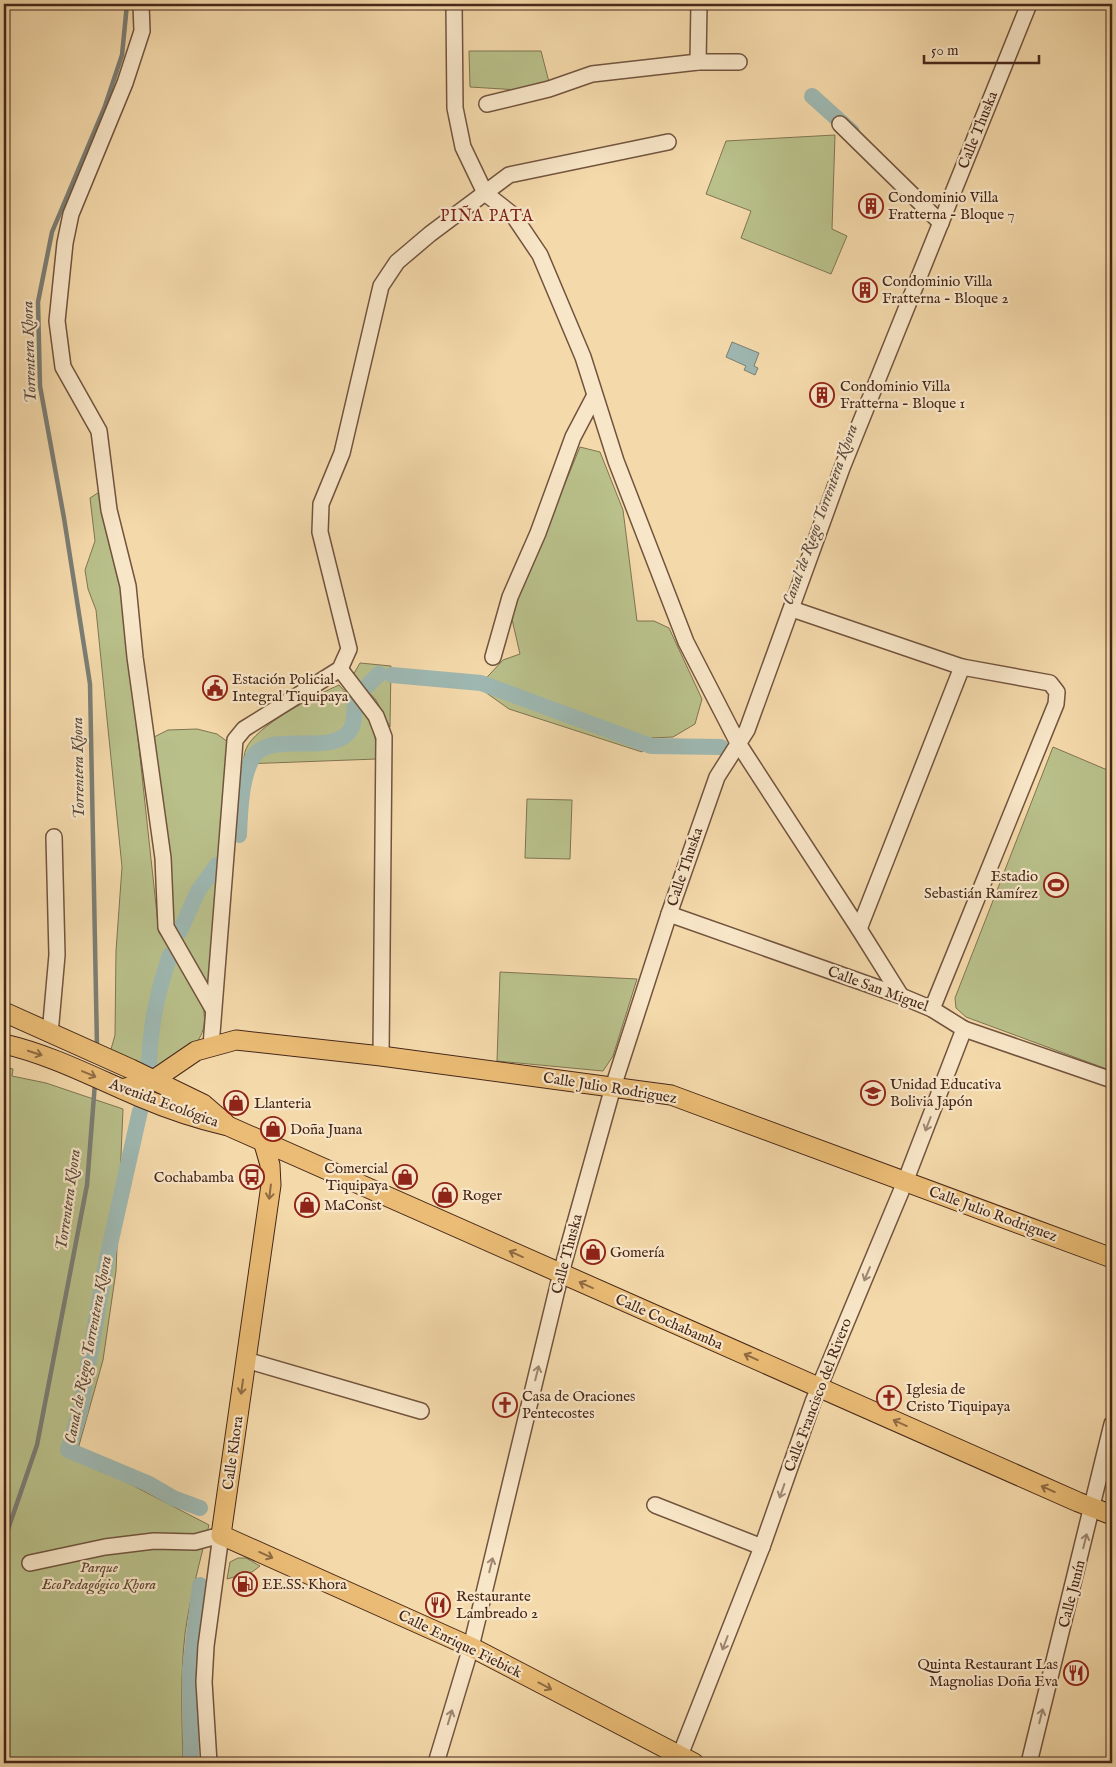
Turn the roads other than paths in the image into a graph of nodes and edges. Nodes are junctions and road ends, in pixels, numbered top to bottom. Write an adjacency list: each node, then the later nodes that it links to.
1 (141, 4): 23 (street)
2 (454, 4): 11 (street)
3 (699, 4): 6 (street)
4 (708, 4): 6 (street)
5 (1029, 4): 12 (street, Calle Thuska)
6 (703, 62): 7 (street); 8 (street)
7 (739, 62)
8 (487, 104)
9 (840, 124): 12 (street)
10 (668, 142): 11 (street)
11 (486, 193): 13 (street); 17 (street)
12 (941, 223): 14 (street, Calle Thuska)
13 (594, 397): 15 (street); 18 (street)
14 (792, 609): 16 (street); 18 (street, Calle Thuska)
15 (492, 657)
16 (962, 667): 21 (street); 24 (street)
17 (340, 669): 23 (street); 30 (street)
18 (738, 744): 20 (street, Calle Thuska); 21 (street)
19 (54, 838): 27 (street)
20 (669, 914): 22 (street, Calle San Miguel); 34 (street, Calle Thuska)
21 (860, 929): 22 (street)
22 (901, 996): 24 (street, Calle San Miguel)
23 (213, 1009): 29 (street)
24 (932, 1009): 26 (street, Calle San Miguel)
25 (4, 1012): 27 (main road, Avenida Ecológica)
26 (964, 1029): 31 (street, Calle San Miguel); 37 (street, Calle Francisco del Rivero, one-way to 37)
27 (58, 1037): 32 (main road, Avenida Ecológica)
28 (4, 1044): 33 (main road, Avenida Ecológica, one-way to 33)
29 (211, 1046): 30 (main road, Calle Julio Rodriguez); 32 (main road, Calle Julio Rodriguez)
30 (381, 1056): 34 (main road, Calle Julio Rodriguez)
31 (1112, 1080)
32 (152, 1081): 33 (main road, Calle Julio Rodriguez); 35 (main road, Avenida Ecológica)
33 (117, 1086): 35 (main road, Avenida Ecológica)
34 (613, 1087): 37 (main road, Calle Julio Rodriguez); 39 (street, Calle Thuska)
35 (228, 1126): 36 (main road, Calle Cochabamba)
36 (264, 1144): 39 (main road, Calle Cochabamba, one-way to 36); 40 (main road, Calle Khora, one-way to 40)
37 (905, 1182): 38 (main road, Calle Julio Rodriguez); 41 (street, Calle Francisco del Rivero, one-way to 41)
38 (1112, 1258)
39 (561, 1273): 41 (main road, Calle Cochabamba, one-way to 39); 50 (street, Calle Thuska, one-way to 39)
40 (246, 1360): 42 (street); 47 (main road, Calle Khora, one-way to 47)
41 (819, 1387): 45 (main road, Calle Cochabamba, one-way to 41); 48 (street, Calle Francisco del Rivero, one-way to 48)
42 (421, 1411)
43 (1112, 1424): 45 (street, Calle Junín)
44 (655, 1505): 48 (street)
45 (1093, 1508): 46 (main road, Calle Cochabamba); 54 (street, Calle Junín, one-way to 45)
46 (1112, 1515)
47 (221, 1535): 49 (street); 50 (main road, Calle Enrique Fiebick, one-way to 50); 52 (street, Calle Khora)
48 (762, 1547): 51 (street, Calle Francisco del Rivero, one-way to 51)
49 (30, 1563)
50 (471, 1647): 51 (main road, Calle Enrique Fiebick, one-way to 51); 53 (street, Calle Thuska, one-way to 50)
51 (684, 1761)
52 (209, 1763)
53 (436, 1763)
54 (1029, 1763)

